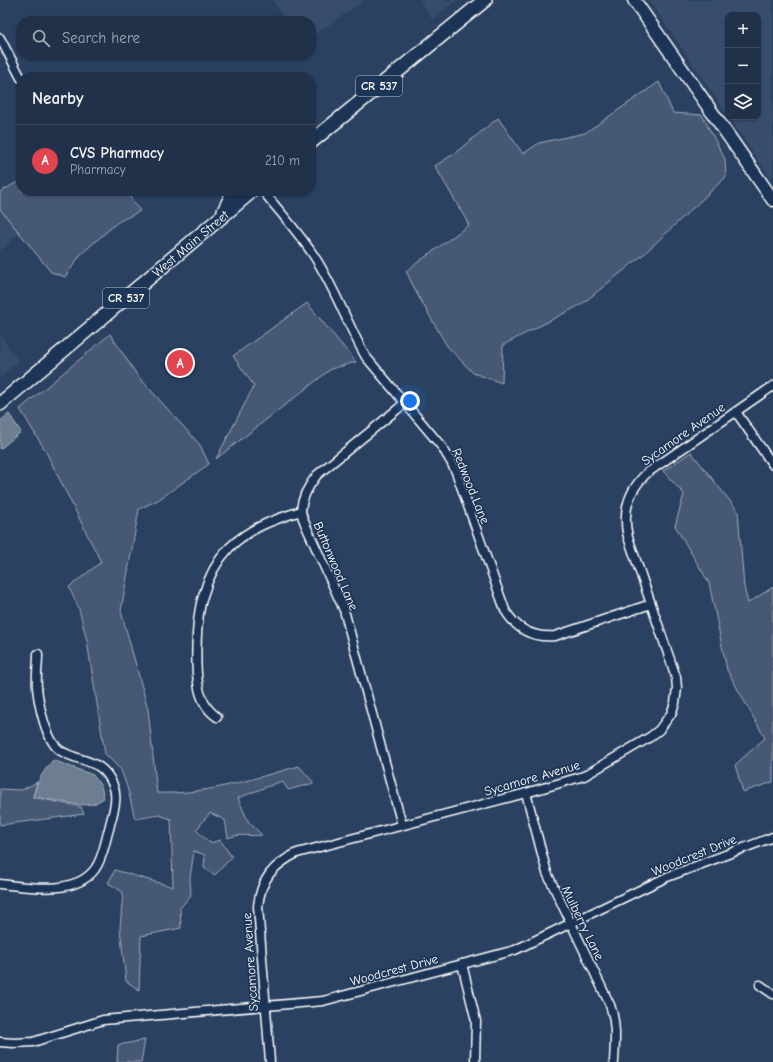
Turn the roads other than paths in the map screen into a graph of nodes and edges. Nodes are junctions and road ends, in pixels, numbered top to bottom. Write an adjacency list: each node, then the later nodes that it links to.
1 (485, 0): 5 (main road, CR 537)
2 (634, 0): 9 (street)
3 (0, 38): 4 (street)
4 (18, 72)
5 (316, 138)
6 (232, 196): 10 (main road)
7 (246, 196): 10 (main road, West Main Street / CR 537)
8 (267, 196): 12 (street, Redwood Lane)
9 (773, 200)
10 (221, 217): 13 (main road, West Main Street / CR 537)
11 (773, 386): 14 (street, Sycamore Avenue)
12 (405, 403): 16 (street, Buttonwood Lane); 17 (street, Redwood Lane)
13 (0, 404)
14 (736, 412): 15 (street); 17 (street, Sycamore Avenue)
15 (773, 465)
16 (301, 511): 19 (street); 21 (street, Buttonwood Lane)
17 (651, 604): 20 (street, Sycamore Avenue)
18 (38, 654): 23 (street)
19 (217, 717)
20 (526, 793): 21 (street, Sycamore Avenue); 24 (street, Mulberry Lane)
21 (402, 825): 28 (street, Sycamore Avenue)
22 (773, 837): 24 (street, Woodcrest Drive)
23 (0, 884)
24 (571, 924): 25 (street, Woodcrest Drive); 32 (street, Mulberry Lane)
25 (462, 964): 28 (street, Woodcrest Drive); 31 (street)
26 (760, 985): 27 (street)
27 (773, 994)
28 (266, 1006): 29 (street, Woodcrest Drive); 30 (street, Sycamore Avenue)
29 (0, 1042)
30 (270, 1062)
31 (475, 1062)
32 (614, 1062)

